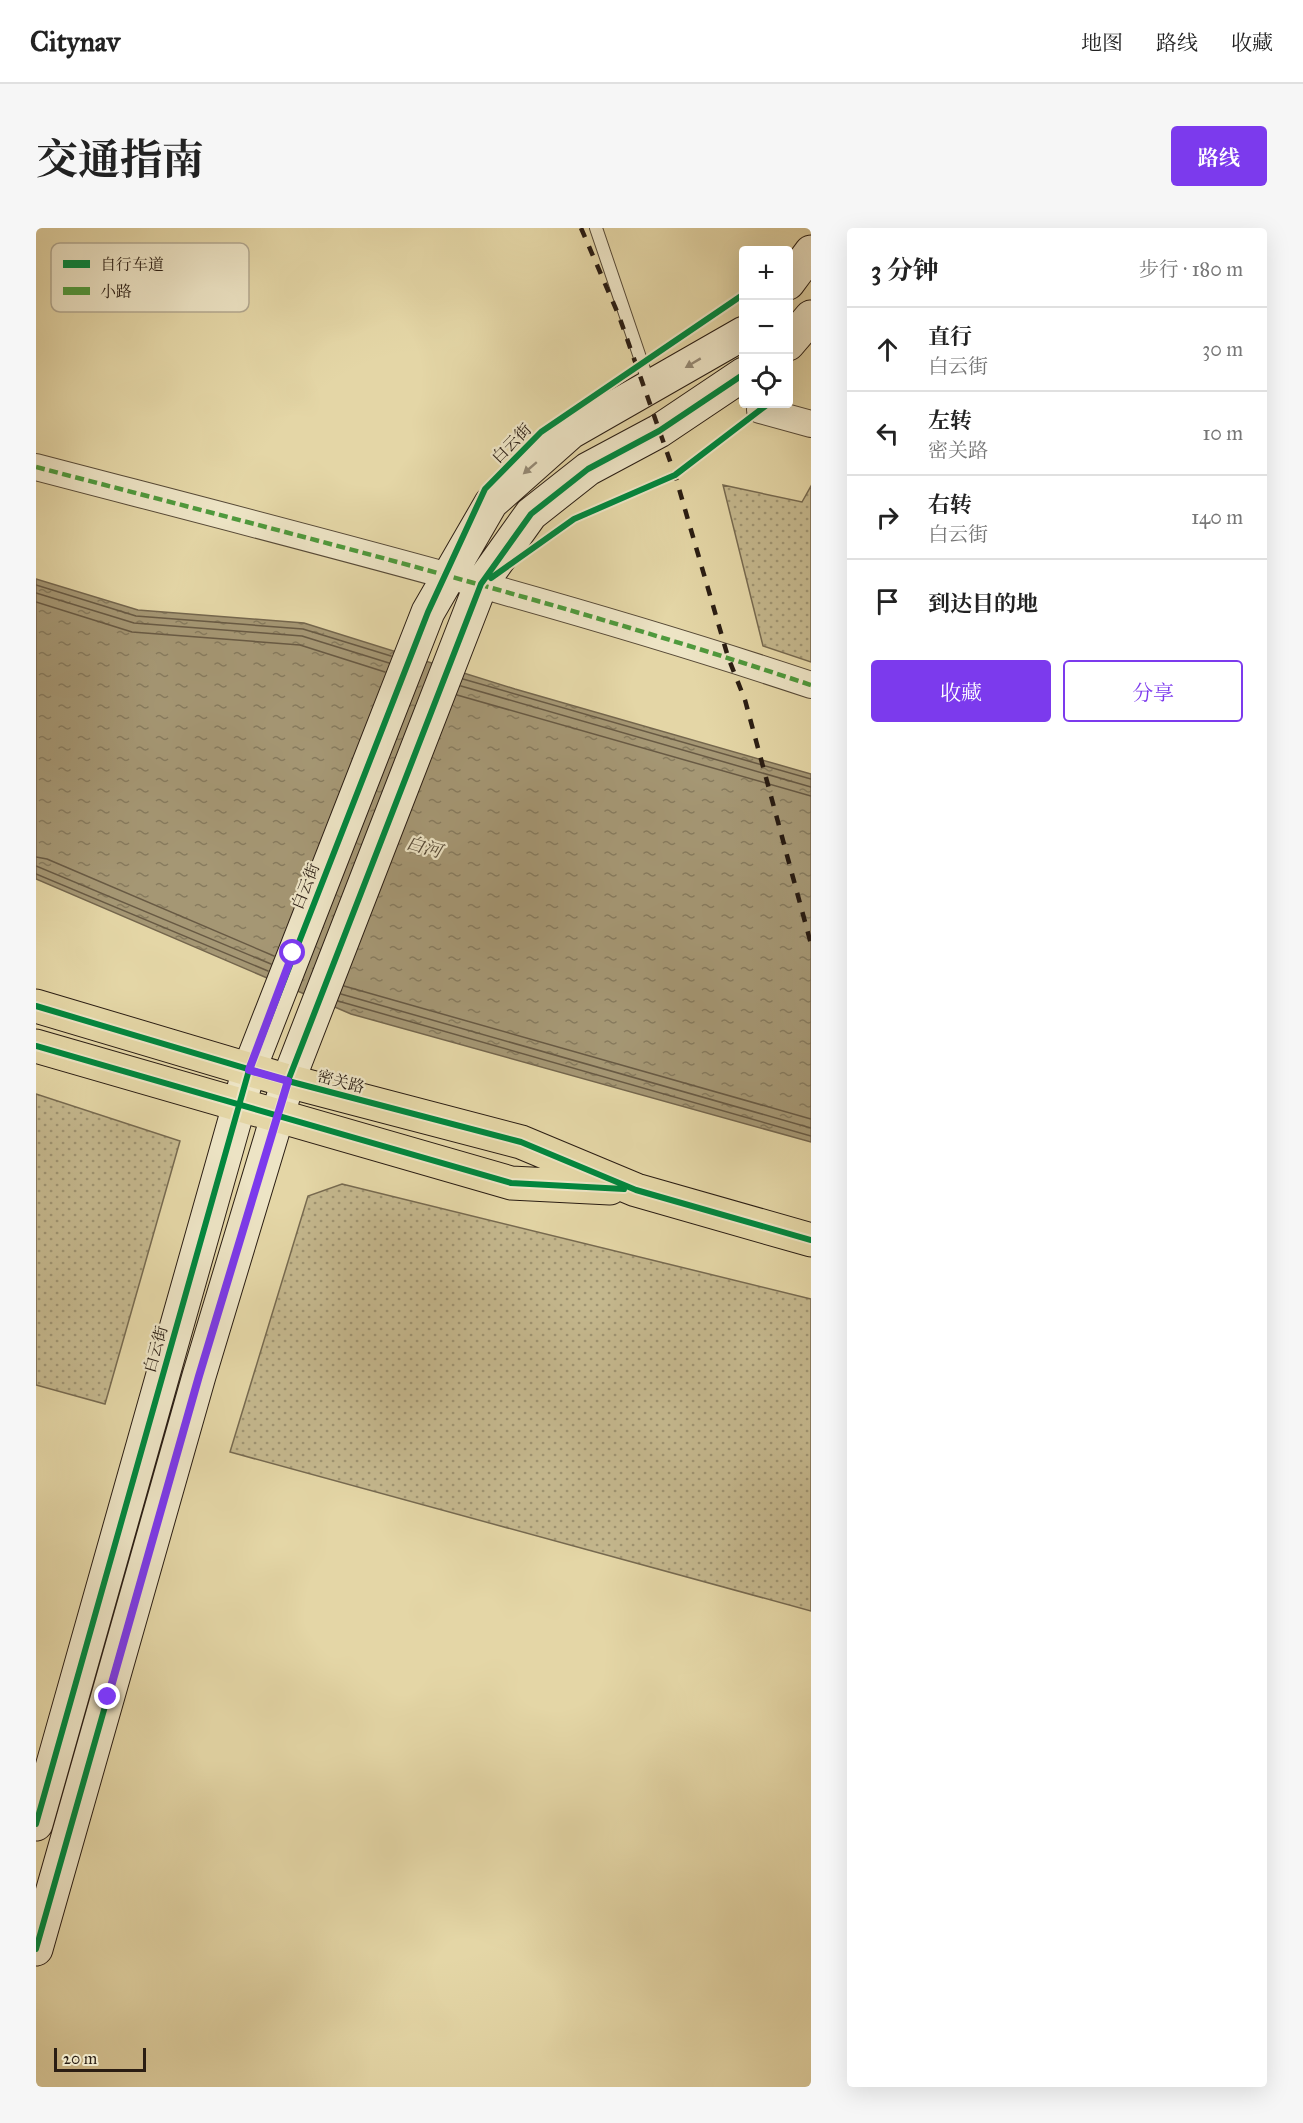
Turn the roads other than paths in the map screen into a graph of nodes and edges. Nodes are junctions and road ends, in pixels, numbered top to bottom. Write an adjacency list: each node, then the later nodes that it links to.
1 (596, 228): 8 (lane)
2 (811, 252): 3 (main road)
3 (793, 277)
4 (811, 317): 6 (main road)
5 (739, 336): 8 (main road, 白云街, one-way to 8)
6 (793, 339)
7 (739, 377): 13 (main road)
8 (650, 388): 12 (main road, 白云街, one-way to 12)
9 (760, 410): 10 (street)
10 (811, 424)
11 (36, 467): 12 (street)
12 (448, 574): 13 (street); 17 (main road, 白云街)
13 (481, 584): 14 (street); 18 (main road)
14 (811, 685)
15 (36, 1006): 17 (main road, 密关路)
16 (36, 1046): 19 (main road, 密关路)
17 (249, 1070): 18 (main road, 密关路); 19 (main road, 白云街)
18 (288, 1081): 20 (main road); 21 (main road, 密关路)
19 (238, 1105): 20 (main road, 密关路); 23 (main road, 白云街)
20 (277, 1115): 21 (main road, 密关路); 24 (main road)
21 (636, 1190): 22 (main road, 密关路)
22 (811, 1240)
23 (36, 1824)
24 (36, 1949)

